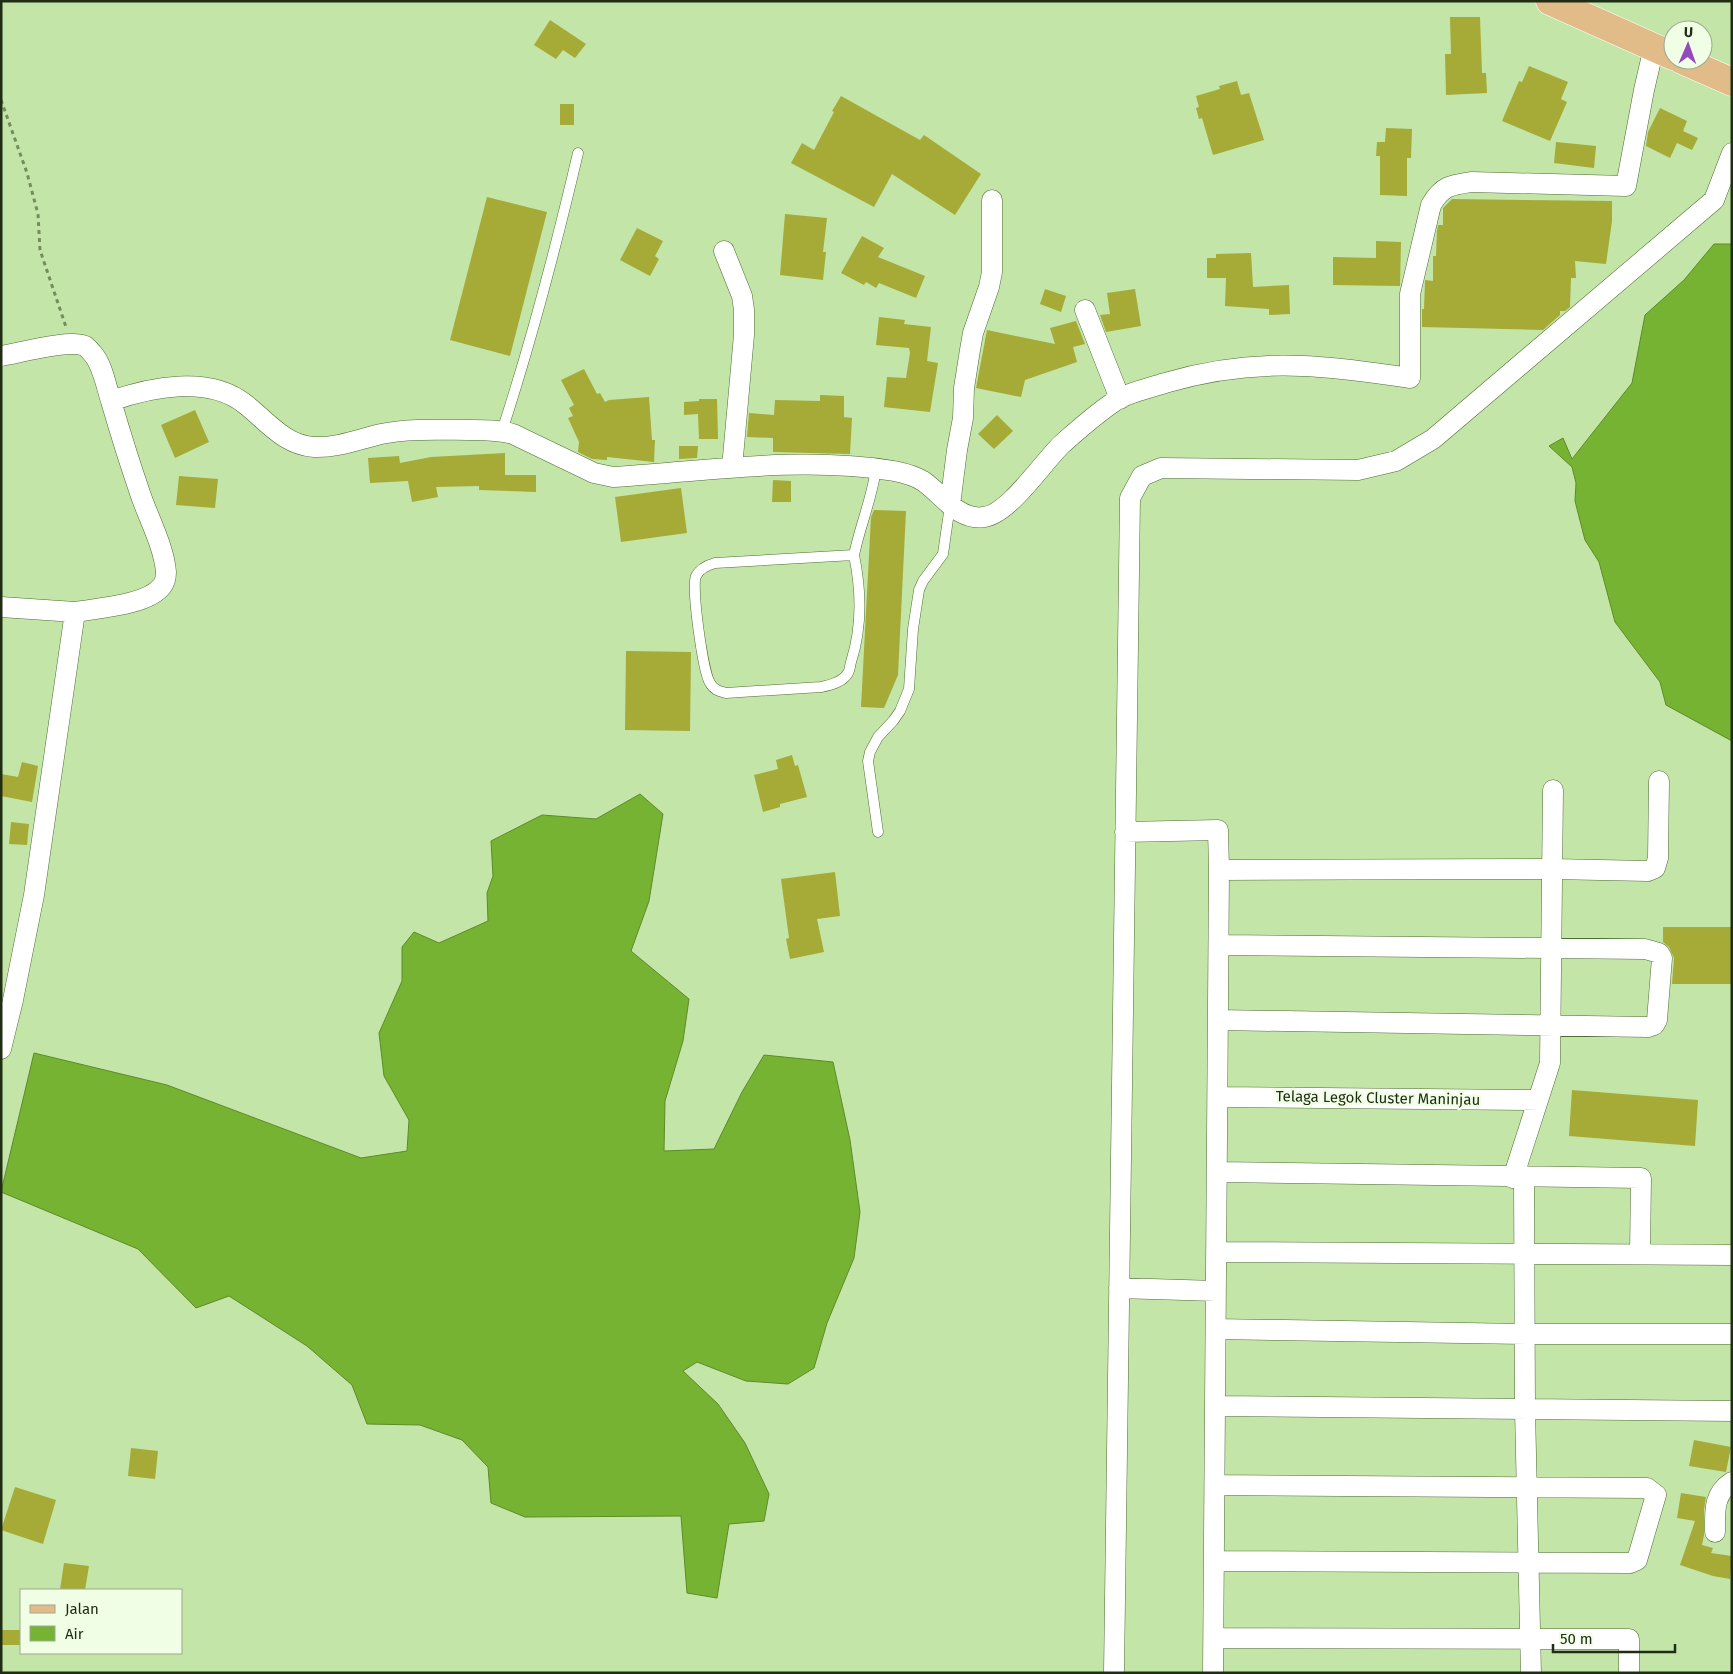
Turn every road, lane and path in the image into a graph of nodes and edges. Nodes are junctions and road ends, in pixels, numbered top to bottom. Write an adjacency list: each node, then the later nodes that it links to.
1 (1550, 1): 2 (main road)
2 (1663, 52): 13 (street)
3 (1705, 70): 4 (main road)
4 (1732, 82)
5 (1, 100): 11 (path)
6 (578, 153): 15 (lane)
7 (1732, 153): 25 (street)
8 (992, 200): 18 (street)
9 (724, 251): 16 (street)
10 (1085, 310): 13 (street)
11 (72, 344): 12 (street); 14 (street)
12 (1, 356)
13 (1120, 398): 18 (street)
14 (110, 401): 15 (street); 21 (street)
15 (502, 431): 16 (street)
16 (732, 468): 17 (street)
17 (876, 469): 18 (street); 19 (lane)
18 (950, 505): 24 (lane)
19 (854, 555): 19 (lane)
20 (1, 607): 21 (street)
21 (75, 612): 32 (street)
22 (1659, 781): 26 (street)
23 (1553, 790): 26 (street)
24 (878, 832)
25 (1125, 832): 27 (street); 41 (street)
26 (1552, 869): 27 (street); 29 (street)
27 (1219, 870): 28 (street)
28 (1219, 945): 29 (street); 30 (street)
29 (1552, 948): 31 (street); 31 (street)
30 (1218, 1020): 31 (street); 33 (street)
31 (1551, 1025): 34 (street)
32 (1, 1050)
33 (1218, 1097): 34 (street, Telaga Legok Cluster Maninjau); 35 (street)
34 (1538, 1100): 36 (street)
35 (1217, 1172): 36 (street); 37 (street)
36 (1519, 1178): 38 (street); 39 (street)
37 (1216, 1252): 38 (street); 42 (street)
38 (1524, 1253): 39 (street); 44 (street)
39 (1640, 1254): 40 (street)
40 (1732, 1255)
41 (1119, 1288): 42 (street); 57 (street)
42 (1216, 1291): 43 (street)
43 (1216, 1329): 44 (street); 46 (street)
44 (1525, 1334): 45 (street); 47 (street)
45 (1732, 1334)
46 (1216, 1406): 47 (street); 50 (street)
47 (1525, 1410): 48 (street); 51 (street)
48 (1732, 1411)
49 (1732, 1482): 52 (street)
50 (1215, 1486): 51 (street); 53 (street)
51 (1528, 1486): 54 (street); 54 (street)
52 (1715, 1532)
53 (1214, 1561): 54 (street); 55 (street)
54 (1529, 1562): 56 (street)
55 (1214, 1638): 56 (street); 58 (street)
56 (1531, 1640): 59 (street); 60 (street)
57 (1114, 1673)
58 (1213, 1673)
59 (1531, 1673)
60 (1629, 1673)

